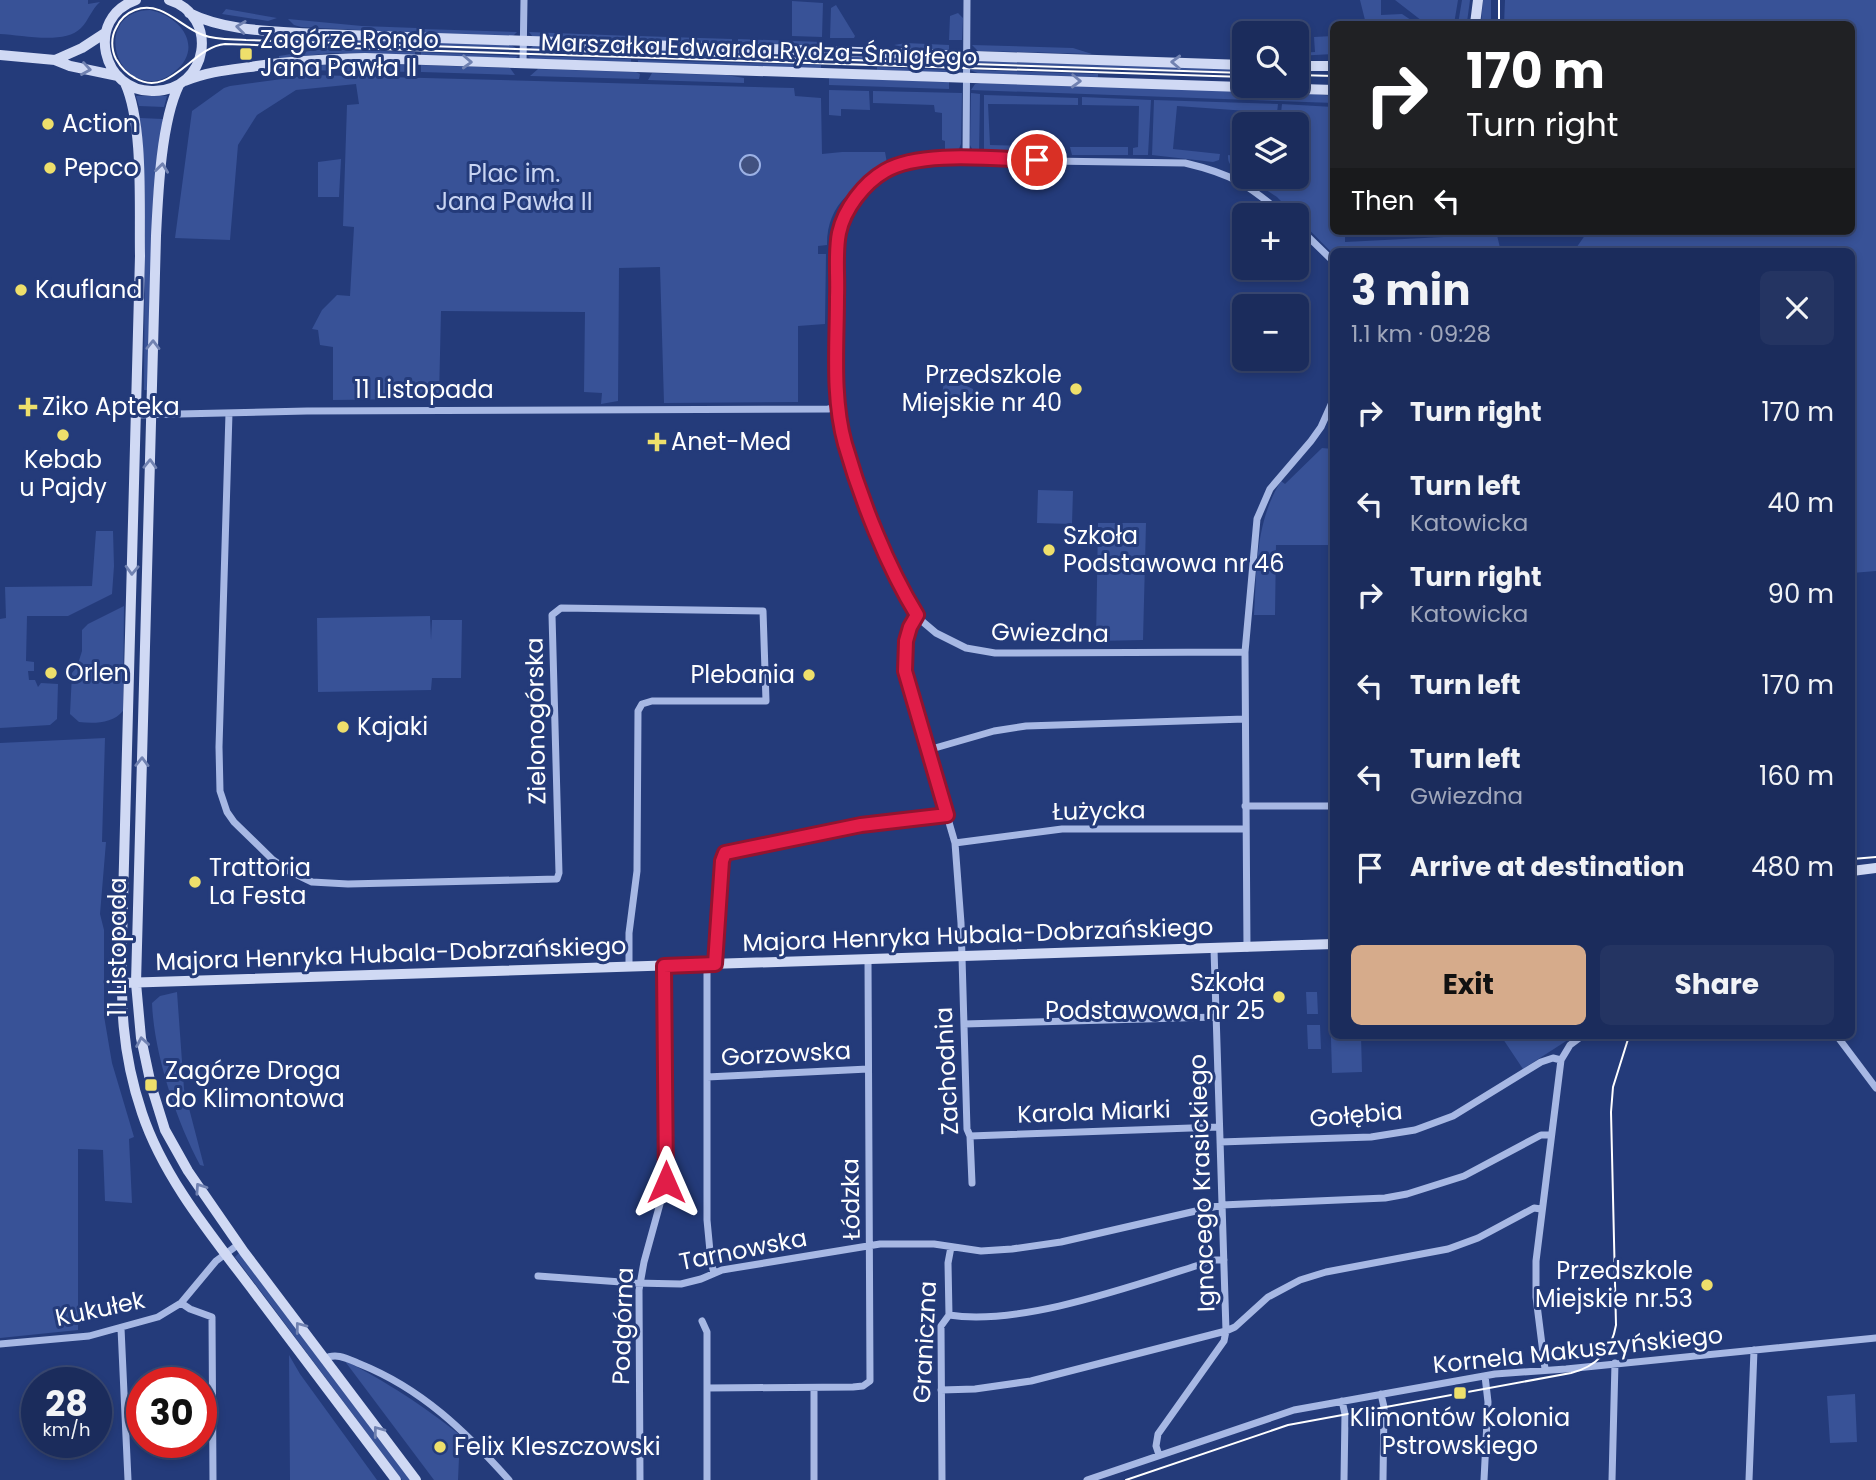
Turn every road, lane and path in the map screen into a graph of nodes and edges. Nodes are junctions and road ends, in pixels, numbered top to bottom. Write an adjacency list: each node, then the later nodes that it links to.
1 (136, 0): 6 (street)
2 (169, 0): 7 (street, Marszałka Edwarda Rydza-Śmigłego)
3 (524, 0): 10 (street)
4 (967, 0): 12 (street)
5 (1478, 0): 8 (street)
6 (127, 3): 9 (street)
7 (183, 7): 10 (street, Marszałka Edwarda Rydza-Śmigłego, one-way to 7); 20 (street, 11 Listopada)
8 (1475, 21)
9 (105, 33): 13 (street); 19 (street, 11 Listopada)
10 (523, 41): 12 (street, Marszałka Edwarda Rydza-Śmigłego); 14 (street)
11 (0, 55): 13 (street, Marszałka Edwarda Rydza-Śmigłego)
12 (966, 55): 15 (street, Marszałka Edwarda Rydza-Śmigłego, one-way to 12); 18 (street)
13 (55, 60): 19 (street, Marszałka Edwarda Rydza-Śmigłego, one-way to 19)
14 (523, 64): 18 (street, Marszałka Edwarda Rydza-Śmigłego); 20 (street, Marszałka Edwarda Rydza-Śmigłego, one-way to 14)
15 (1232, 65)
16 (1309, 66): 17 (street)
17 (1330, 66)
18 (965, 78): 21 (street, Marszałka Edwarda Rydza-Śmigłego, one-way to 21); 22 (street)
19 (122, 80): 20 (street, Marszałka Edwarda Rydza-Śmigłego); 30 (street, 11 Listopada)
20 (182, 83): 29 (street, 11 Listopada, one-way to 20)
21 (1330, 90)
22 (965, 159): 23 (street, Gwiezdna); 27 (street, Gwiezdna)
23 (1269, 203)
24 (1309, 238): 25 (street)
25 (1330, 258)
26 (1330, 406): 34 (street)
27 (840, 407): 28 (street, 11 Listopada); 33 (street, Gwiezdna)
28 (229, 413): 29 (street, 11 Listopada); 55 (street, Zielonogórska)
29 (151, 414): 30 (street, 11 Listopada); 32 (street, 11 Listopada, one-way to 29)
30 (135, 415): 31 (street, 11 Listopada, one-way to 31)
31 (131, 594): 32 (street); 36 (street, 11 Listopada)
32 (145, 594): 37 (street, 11 Listopada)
33 (917, 615): 34 (street, Gwiezdna); 38 (street, Zachodnia)
34 (1245, 652): 35 (street)
35 (1245, 719): 38 (street); 41 (street)
36 (127, 726): 37 (street); 39 (street, 11 Listopada)
37 (142, 726): 40 (street, 11 Listopada, one-way to 37)
38 (928, 750): 43 (street, Zachodnia)
39 (125, 803): 40 (street); 56 (street, 11 Listopada)
40 (141, 803): 57 (street, 11 Listopada)
41 (1245, 806): 42 (street); 44 (street)
42 (1330, 806)
43 (947, 815): 45 (street, Zachodnia); 53 (street)
44 (1245, 829): 45 (street, Łużycka); 49 (street)
45 (955, 843): 51 (street, Zachodnia)
46 (1876, 868): 47 (street)
47 (1855, 871)
48 (1330, 944): 49 (street, Majora Henryka Hubala-Dobrzańskiego)
49 (1247, 948): 50 (street, Majora Henryka Hubala-Dobrzańskiego)
50 (1214, 949): 51 (street, Majora Henryka Hubala-Dobrzańskiego); 58 (street, Ignacego Krasickiego)
51 (961, 957): 52 (street, Majora Henryka Hubala-Dobrzańskiego); 59 (street, Zachodnia)
52 (869, 960): 53 (street, Majora Henryka Hubala-Dobrzańskiego); 63 (street, Łódzka)
53 (711, 965): 54 (street, Majora Henryka Hubala-Dobrzańskiego); 64 (street)
54 (664, 966): 55 (street, Majora Henryka Hubala-Dobrzańskiego); 80 (street, Podgórna)
55 (629, 967): 57 (street, Majora Henryka Hubala-Dobrzańskiego)
56 (121, 983): 57 (street, Majora Henryka Hubala-Dobrzańskiego); 76 (street, 11 Listopada)
57 (136, 983): 73 (street, 11 Listopada, one-way to 57)
58 (1216, 1017): 59 (street); 66 (street, Ignacego Krasickiego)
59 (964, 1024): 68 (street, Zachodnia)
60 (1578, 1039): 62 (street)
61 (1839, 1039): 65 (street)
62 (1560, 1060): 67 (street); 69 (street, Gołębia)
63 (868, 1069): 64 (street, Gorzowska); 74 (street, Łódzka)
64 (707, 1077): 78 (street)
65 (1876, 1088)
66 (1219, 1127): 68 (street, Karola Miarki); 69 (street, Ignacego Krasickiego)
67 (1551, 1135): 71 (street, Tarnowska); 72 (street)
68 (970, 1136): 70 (street, Zachodnia)
69 (1220, 1142): 71 (street, Ignacego Krasickiego)
70 (972, 1183)
71 (1223, 1205): 75 (street, Tarnowska); 77 (street, Ignacego Krasickiego)
72 (1541, 1209): 85 (street); 91 (street)
73 (239, 1244): 76 (street, Kukułek); 89 (street, 11 Listopada, one-way to 73)
74 (871, 1246): 75 (street, Tarnowska); 78 (street, Tarnowska); 94 (street, Łódzka)
75 (951, 1247): 82 (street, Graniczna)
76 (226, 1254): 81 (street, Kukułek); 101 (street, 11 Listopada)
77 (1224, 1260): 82 (street); 85 (street, Ignacego Krasickiego)
78 (715, 1273): 80 (street, Tarnowska)
79 (538, 1276): 80 (street, Tarnowska)
80 (640, 1283): 104 (street, Podgórna)
81 (181, 1303): 84 (street, Kukułek); 100 (street)
82 (949, 1315): 95 (street, Graniczna)
83 (702, 1321): 93 (street)
84 (121, 1328): 87 (street, Kukułek); 99 (street)
85 (1226, 1331): 95 (street); 98 (street)
86 (1876, 1338): 88 (street, Kornela Makuszyńskiego)
87 (0, 1344)
88 (1754, 1350): 90 (street, Kornela Makuszyńskiego); 113 (street)
89 (324, 1359): 102 (street, 11 Listopada, one-way to 89); 103 (street)
90 (1615, 1363): 91 (street, Kornela Makuszyńskiego); 112 (street)
91 (1545, 1369): 92 (street, Kornela Makuszyńskiego)
92 (1485, 1376): 96 (street, Kornela Makuszyńskiego); 111 (street)
93 (708, 1388): 94 (street, Łódzka); 105 (street)
94 (814, 1388): 106 (street)
95 (941, 1390): 107 (street, Graniczna)
96 (1381, 1394): 97 (street, Kornela Makuszyńskiego); 110 (street)
97 (1342, 1401): 98 (street, Kornela Makuszyńskiego); 109 (street)
98 (1159, 1455): 108 (street, Kornela Makuszyńskiego)
99 (128, 1480)
100 (213, 1480)
101 (396, 1480)
102 (416, 1480)
103 (509, 1480)
104 (640, 1480)
105 (707, 1480)
106 (814, 1480)
107 (942, 1480)
108 (1087, 1480)
109 (1344, 1480)
110 (1383, 1480)
111 (1484, 1480)
112 (1612, 1480)
113 (1749, 1480)

